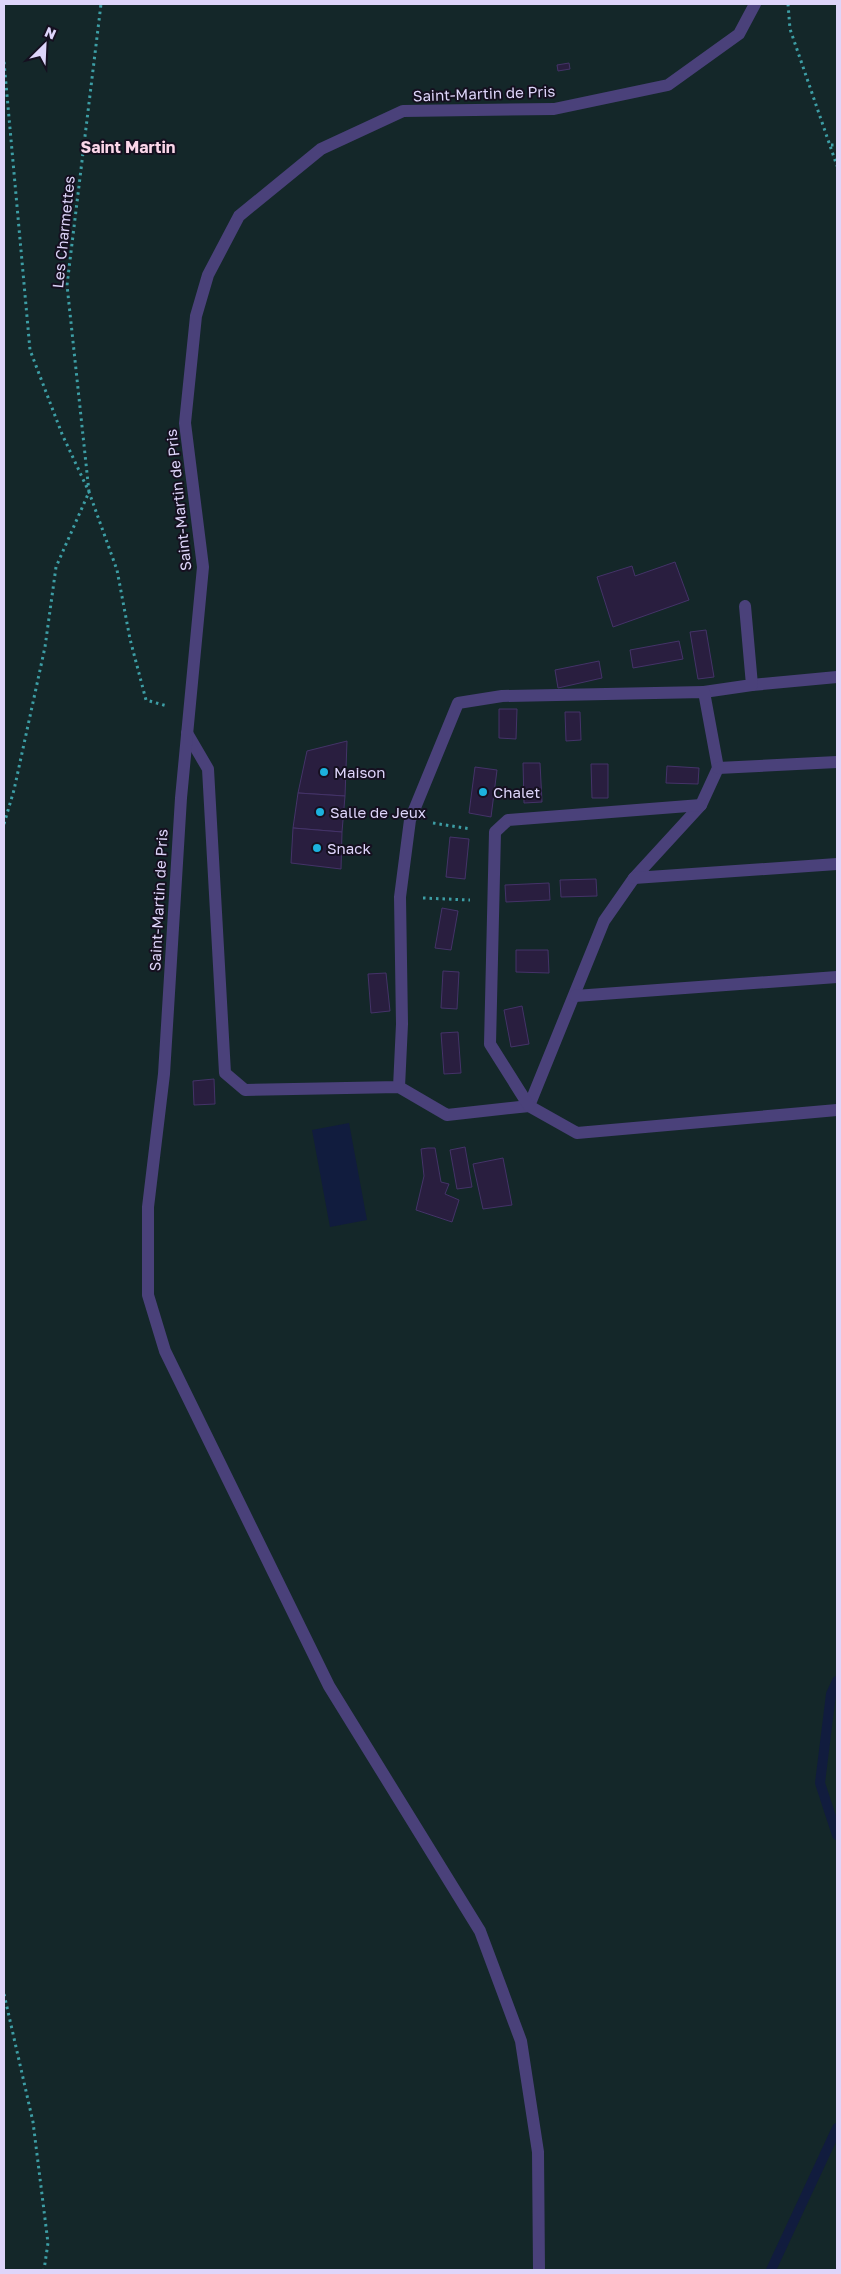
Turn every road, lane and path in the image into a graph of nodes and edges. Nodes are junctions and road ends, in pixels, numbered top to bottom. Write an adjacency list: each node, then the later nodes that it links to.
1 (101, 4): 8 (path, Les Charmettes)
2 (755, 4): 13 (street, Saint-Martin de Pris)
3 (788, 4): 5 (path)
4 (4, 62): 8 (path)
5 (831, 145): 6 (path); 7 (path)
6 (837, 145)
7 (837, 166)
8 (89, 492): 13 (path); 19 (path)
9 (745, 606): 11 (street)
10 (837, 676): 11 (street)
11 (752, 685): 12 (street)
12 (704, 692): 16 (street); 18 (street)
13 (189, 713): 14 (street, Saint-Martin de Pris)
14 (187, 733): 27 (street); 32 (street, Saint-Martin de Pris)
15 (837, 762): 16 (street)
16 (718, 768): 17 (street)
17 (702, 806): 20 (street); 22 (street)
18 (410, 820): 20 (path); 23 (street)
19 (4, 824)
20 (496, 832): 24 (street)
21 (837, 864): 22 (street)
22 (634, 878): 26 (street)
23 (400, 897): 24 (path); 27 (street)
24 (493, 902): 28 (street)
25 (837, 977): 26 (street)
26 (575, 996): 28 (street)
27 (399, 1087): 28 (street)
28 (529, 1106): 29 (street)
29 (837, 1110)
30 (4, 1994): 31 (path)
31 (44, 2270)
32 (539, 2270)

